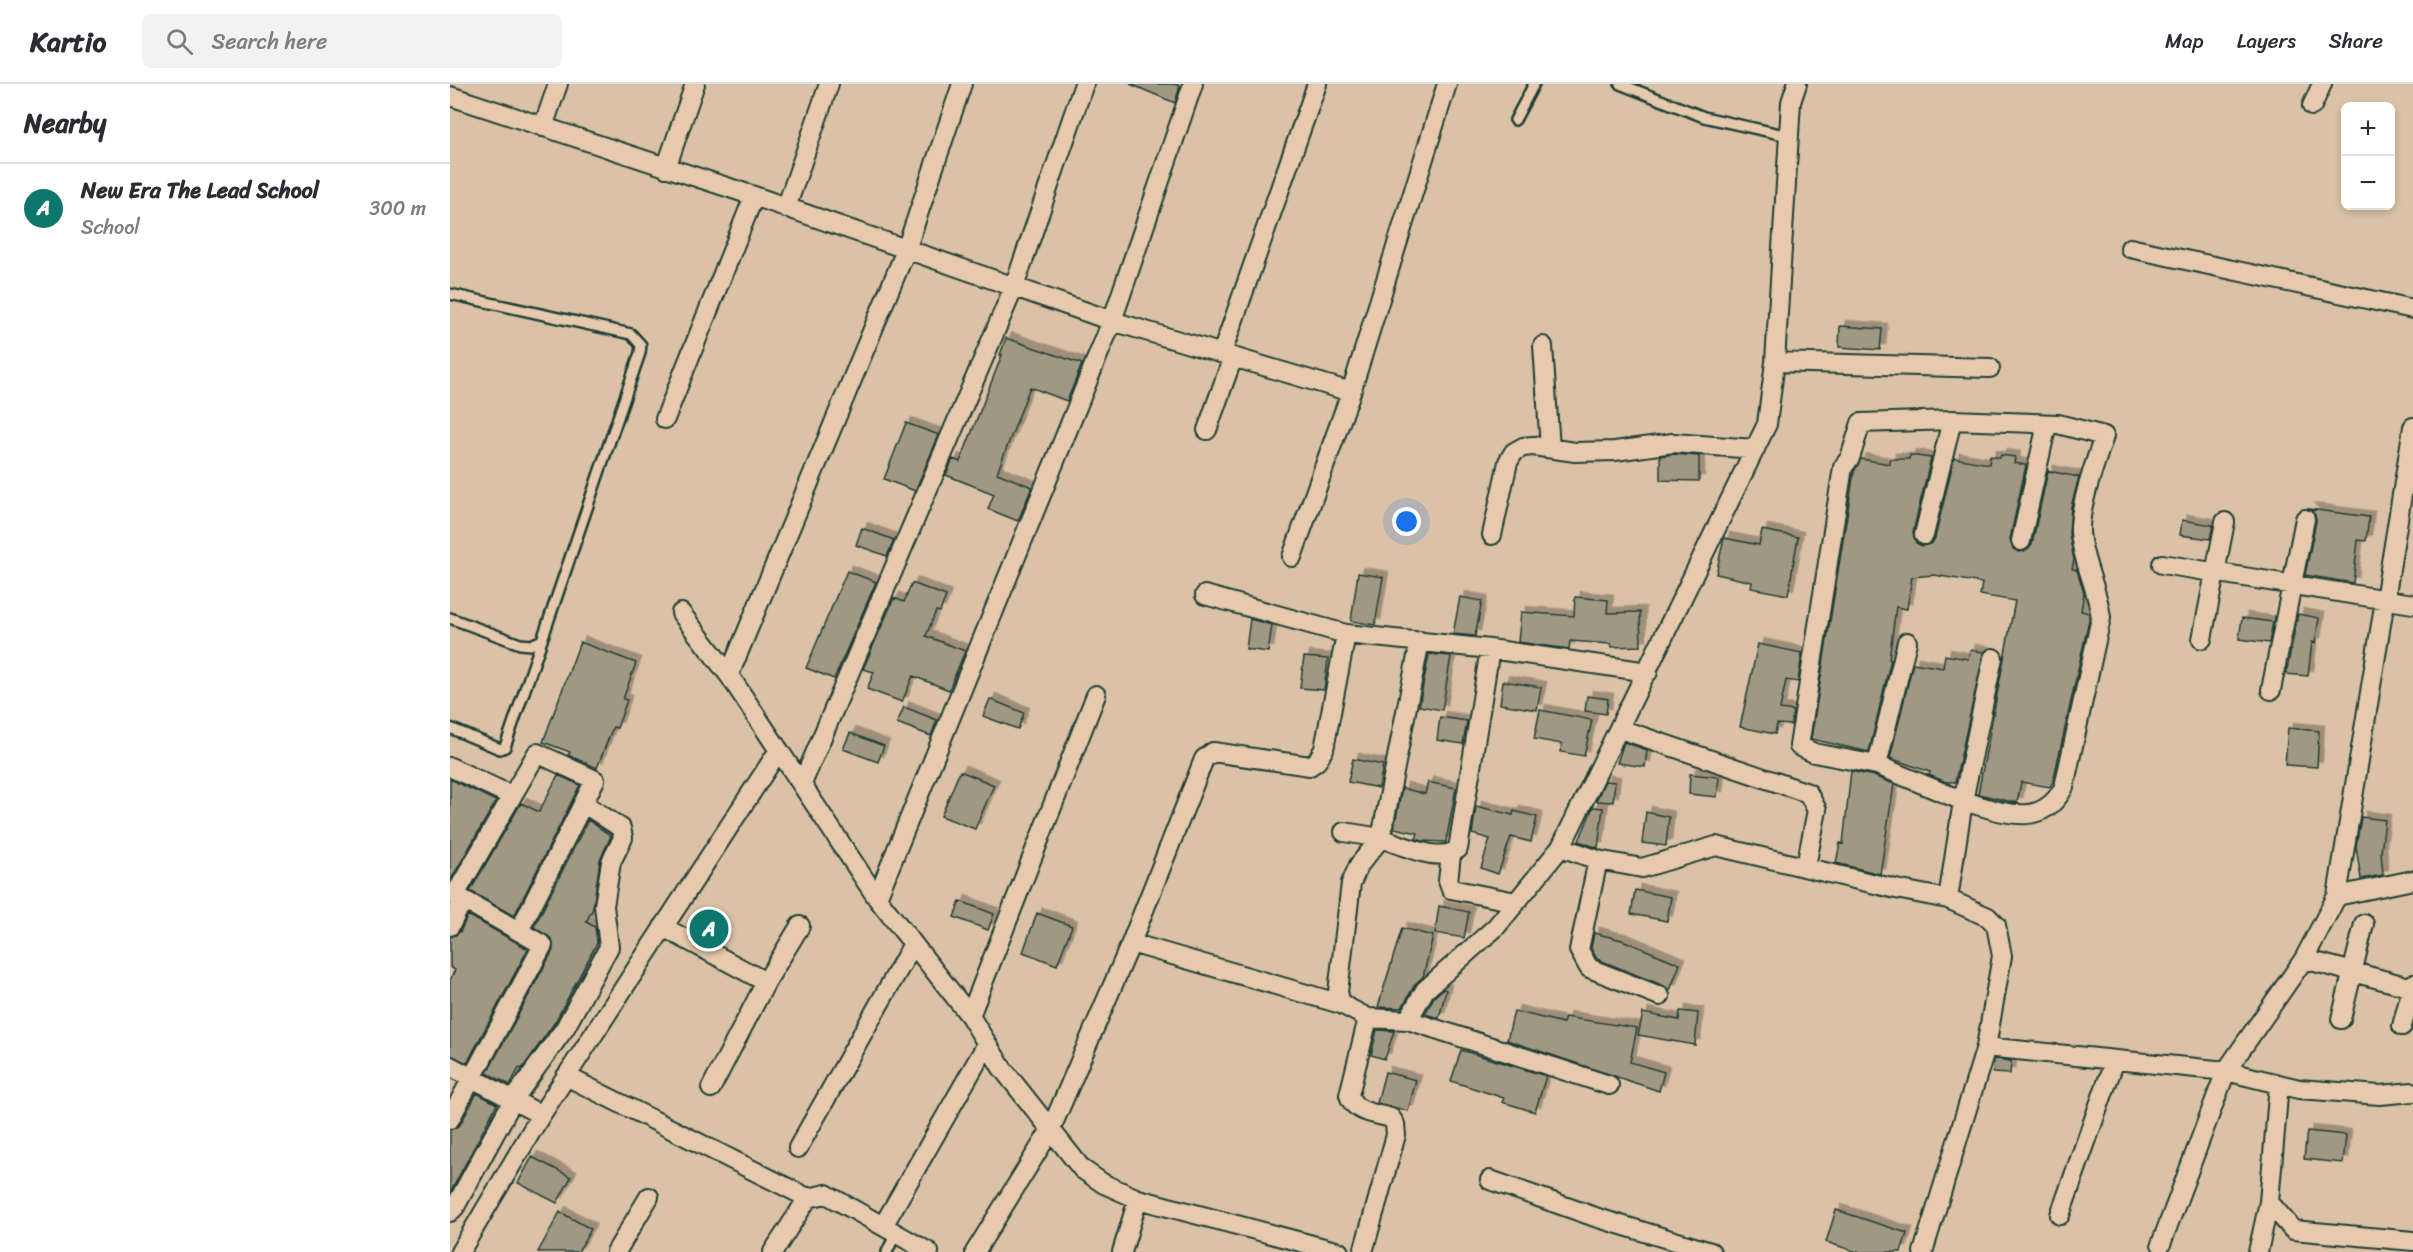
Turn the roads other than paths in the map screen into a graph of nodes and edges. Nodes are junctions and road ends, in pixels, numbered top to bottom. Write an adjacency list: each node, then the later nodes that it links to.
1 (558, 84): 16 (street)
2 (695, 84): 18 (street)
3 (829, 84): 20 (street)
4 (962, 84): 22 (street)
5 (1084, 84): 23 (street)
6 (1193, 84): 26 (street)
7 (1317, 84): 28 (street)
8 (1447, 84): 31 (street)
9 (1534, 84): 15 (lane)
10 (1620, 84): 17 (lane)
11 (1797, 84): 17 (street)
12 (2322, 84): 14 (street)
13 (450, 96): 16 (street)
14 (2312, 106)
15 (1515, 120)
16 (543, 128): 18 (street)
17 (1789, 136): 29 (street)
18 (666, 168): 19 (street)
19 (754, 196): 20 (street); 32 (street)
20 (786, 208): 22 (street)
21 (2130, 248): 25 (street)
22 (906, 250): 23 (street); 61 (street)
23 (1014, 287): 26 (street); 69 (street)
24 (450, 294): 55 (lane)
25 (2413, 309)
26 (1112, 321): 28 (street); 82 (street)
27 (1544, 346): 37 (street)
28 (1228, 355): 31 (street); 36 (street)
29 (1775, 362): 30 (street); 38 (street)
30 (1990, 368)
31 (1351, 392): 44 (street)
32 (665, 419)
33 (1952, 420): 34 (street); 42 (street); 67 (street)
34 (2047, 424): 43 (street); 71 (street)
35 (2413, 427): 49 (street)
36 (1208, 430)
37 (1550, 448): 38 (street); 41 (street)
38 (1755, 449): 60 (street)
39 (2305, 519): 47 (street)
40 (2225, 522): 46 (street)
41 (1492, 535)
42 (1924, 535)
43 (2021, 541)
44 (1292, 556)
45 (2162, 564): 46 (street)
46 (2215, 571): 47 (street); 54 (street)
47 (2294, 584): 49 (street); 62 (street)
48 (1205, 595): 53 (street)
49 (2386, 598): 50 (street); 81 (street)
50 (2413, 604)
51 (681, 613): 61 (street)
52 (450, 618): 55 (lane)
53 (1346, 634): 56 (street); 90 (street)
54 (2202, 639)
55 (542, 640): 64 (lane)
56 (1420, 641): 58 (street); 74 (street)
57 (1907, 642): 67 (street)
58 (1490, 649): 60 (street); 76 (street)
59 (1993, 658): 71 (street)
60 (1648, 672): 65 (street)
61 (729, 675): 66 (street)
62 (2271, 690)
63 (1096, 695): 98 (street)
64 (450, 728)
65 (1620, 729): 75 (street); 78 (street)
66 (779, 750): 69 (street); 88 (street)
67 (1878, 765): 71 (street)
68 (450, 767): 70 (street)
69 (801, 784): 82 (street)
70 (510, 795): 72 (street); 80 (street)
71 (1963, 801): 83 (street)
72 (583, 803): 89 (street); 114 (street)
73 (1344, 832): 74 (street)
74 (1381, 838): 76 (street); 97 (street)
75 (1561, 847): 77 (street); 84 (street)
76 (1451, 855): 84 (street)
77 (1598, 860): 78 (street); 96 (street)
78 (1806, 866): 83 (street)
79 (2413, 880): 81 (street)
80 (456, 896): 86 (street); 89 (street)
81 (2337, 896): 92 (street)
82 (877, 897): 91 (street)
83 (1948, 899): 104 (street)
84 (1516, 902): 101 (street)
85 (2364, 924): 93 (street)
86 (450, 926)
87 (800, 926): 94 (street)
88 (663, 927): 94 (street); 108 (street)
89 (519, 931): 109 (street)
90 (1131, 943): 97 (street); 117 (street)
91 (913, 944): 98 (street); 118 (street)
92 (2304, 959): 93 (street); 107 (street)
93 (2353, 972): 95 (street); 100 (street)
94 (766, 982): 112 (street)
95 (2413, 986): 102 (street)
96 (1660, 996)
97 (1341, 1004): 99 (street)
98 (969, 1016): 103 (street)
99 (1368, 1018): 101 (street); 137 (street)
100 (2341, 1018)
101 (1408, 1020): 111 (street)
102 (2402, 1026)
103 (987, 1044): 117 (street); 127 (street)
104 (1986, 1047): 105 (street); 139 (street)
105 (2115, 1060): 107 (street); 125 (street)
106 (450, 1066): 109 (street)
107 (2226, 1071): 110 (street); 128 (street)
108 (566, 1076): 115 (street); 121 (street)
109 (472, 1078): 114 (street); 116 (street)
110 (2279, 1084): 113 (street); 123 (street)
111 (1609, 1086)
112 (711, 1088)
113 (2413, 1092)
114 (513, 1100): 115 (street); 124 (street)
115 (541, 1115): 130 (street)
116 (450, 1119)
117 (1050, 1131): 122 (street); 134 (street)
118 (798, 1148)
119 (1490, 1180): 138 (street)
120 (649, 1197): 131 (street)
121 (808, 1198): 127 (street); 132 (street)
122 (1138, 1199): 135 (street); 136 (street)
123 (2269, 1202): 129 (street); 140 (street)
124 (450, 1212)
125 (2060, 1215)
126 (2413, 1241): 129 (street)
127 (887, 1242): 133 (street)
128 (2161, 1244)
129 (2386, 1246)
130 (460, 1252)
131 (616, 1252)
132 (773, 1252)
133 (929, 1252)
134 (975, 1252)
135 (1122, 1252)
136 (1339, 1252)
137 (1363, 1252)
138 (1711, 1252)
139 (1923, 1252)
140 (2258, 1252)

